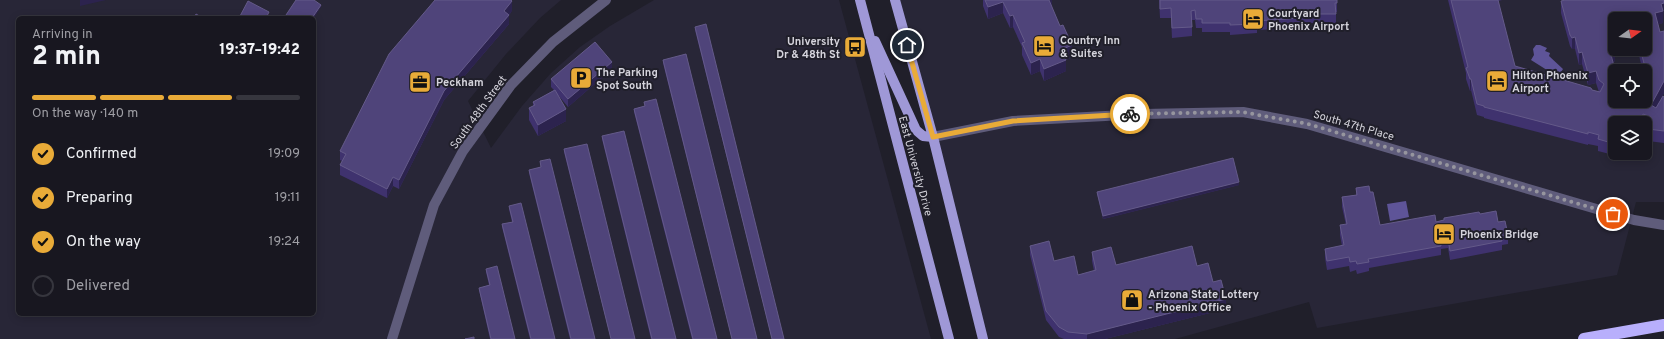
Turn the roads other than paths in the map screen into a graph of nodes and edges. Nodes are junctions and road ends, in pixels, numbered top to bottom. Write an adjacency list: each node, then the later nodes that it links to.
1 (606, 0): 8 (street, South 48th Street)
2 (860, 0): 4 (main road, East University Drive)
3 (895, 0): 5 (main road, East University Drive)
4 (864, 19): 5 (main road); 9 (main road, East University Drive)
5 (933, 137): 6 (street, South 47th Place); 10 (main road, East University Drive)
6 (1664, 226)
7 (1664, 325): 11 (highway)
8 (392, 339)
9 (949, 339)
10 (983, 339)
11 (1584, 339)

